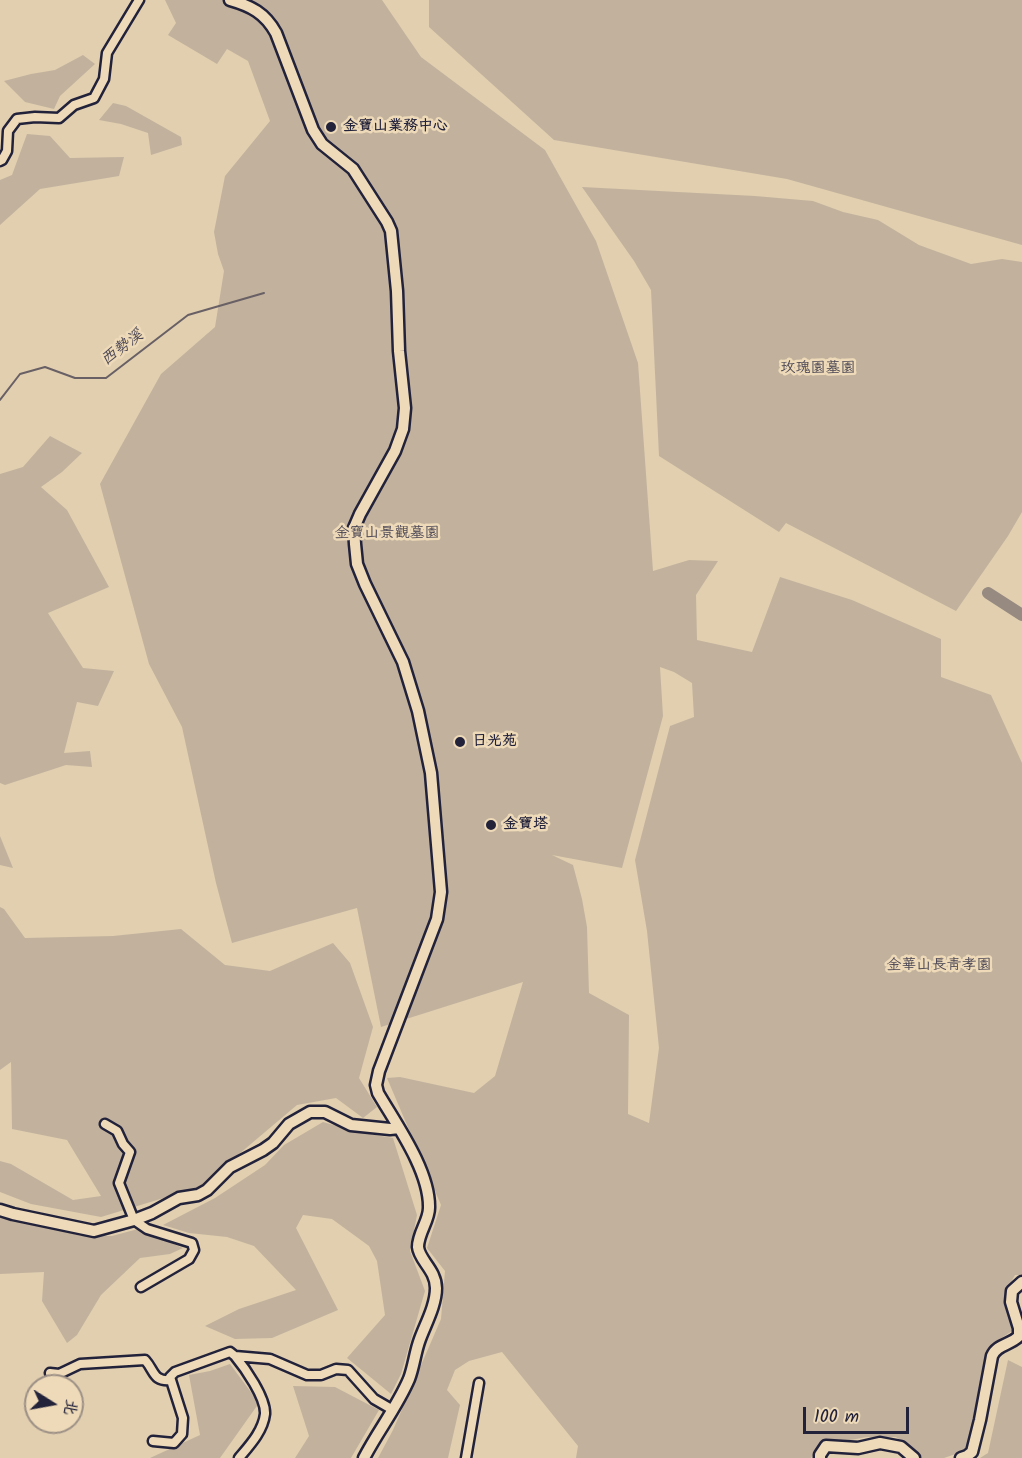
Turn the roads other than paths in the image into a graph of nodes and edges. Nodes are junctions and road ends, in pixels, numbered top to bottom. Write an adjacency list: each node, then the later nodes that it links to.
1 (139, 0): 3 (street)
2 (230, 0): 5 (street)
3 (0, 161)
4 (105, 1124): 7 (street)
5 (399, 1128): 7 (street); 14 (street)
6 (0, 1210): 7 (street)
7 (134, 1220): 9 (street)
8 (1022, 1282): 21 (street)
9 (141, 1287)
10 (236, 1356): 12 (street); 14 (street); 16 (street)
11 (50, 1373): 12 (street)
12 (171, 1380): 15 (street)
13 (479, 1383): 18 (street)
14 (393, 1410): 17 (street)
15 (153, 1441)
16 (239, 1458)
17 (364, 1458)
18 (466, 1458)
19 (820, 1458): 20 (street)
20 (914, 1458)
21 (961, 1458)

